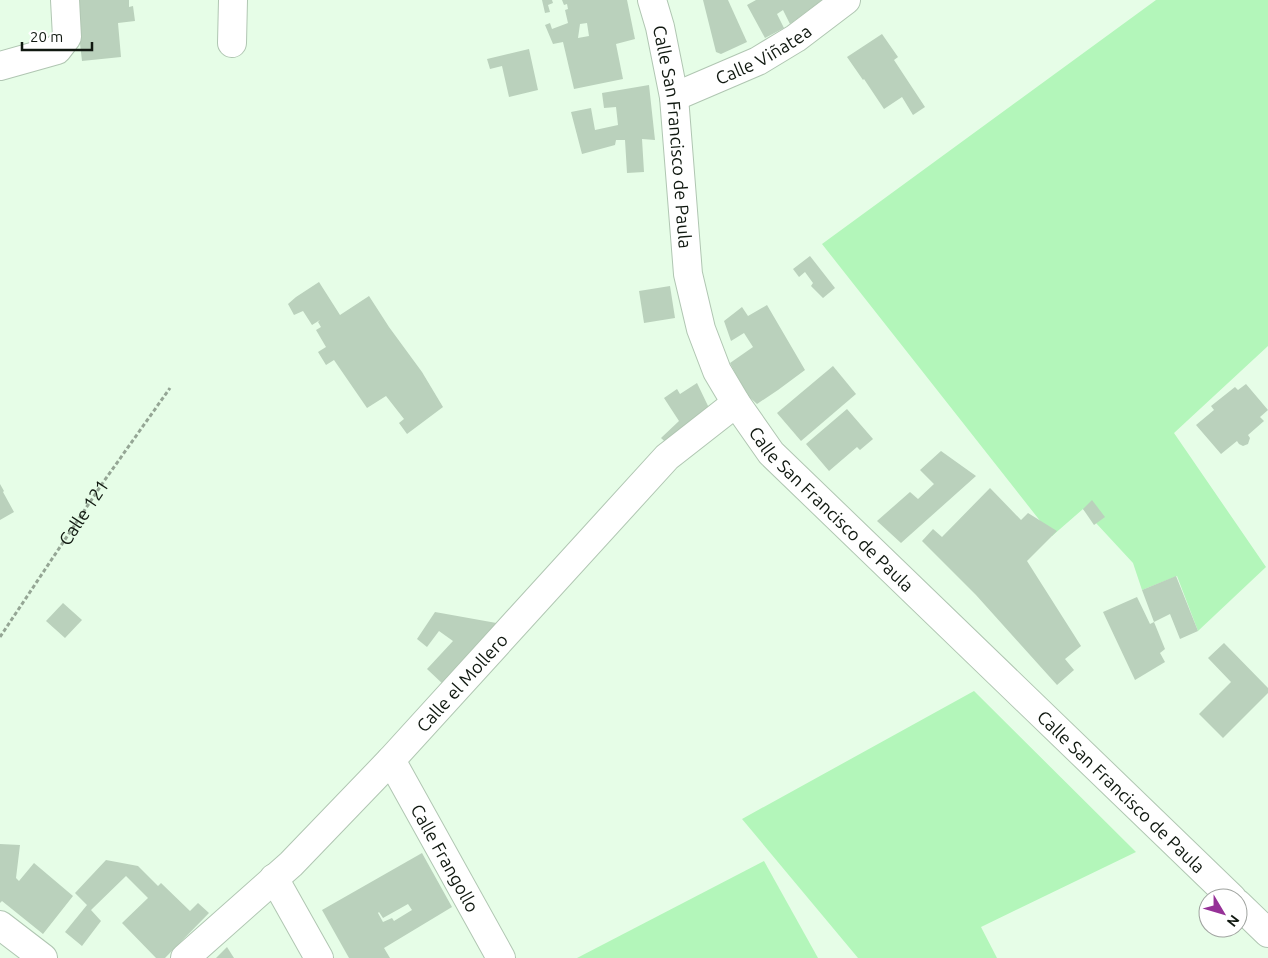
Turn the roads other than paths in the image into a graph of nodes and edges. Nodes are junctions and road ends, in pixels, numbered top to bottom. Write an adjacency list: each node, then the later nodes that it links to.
1 (65, 0): 6 (street)
2 (233, 0): 5 (street)
3 (652, 0): 7 (street, Calle San Francisco de Paula)
4 (846, 0): 7 (street, Calle Viñatea)
5 (232, 43)
6 (0, 66)
7 (674, 98): 8 (street, Calle San Francisco de Paula)
8 (736, 403): 9 (street, Calle el Mollero); 11 (street, Calle San Francisco de Paula)
9 (391, 760): 10 (street, Calle el Mollero); 18 (street, Calle Frangollo)
10 (274, 878): 16 (street, Calle el Mollero); 17 (street)
11 (1222, 888)
12 (1248, 914): 14 (street)
13 (0, 925): 15 (street)
14 (1268, 933)
15 (43, 958)
16 (185, 958)
17 (318, 958)
18 (500, 958)

